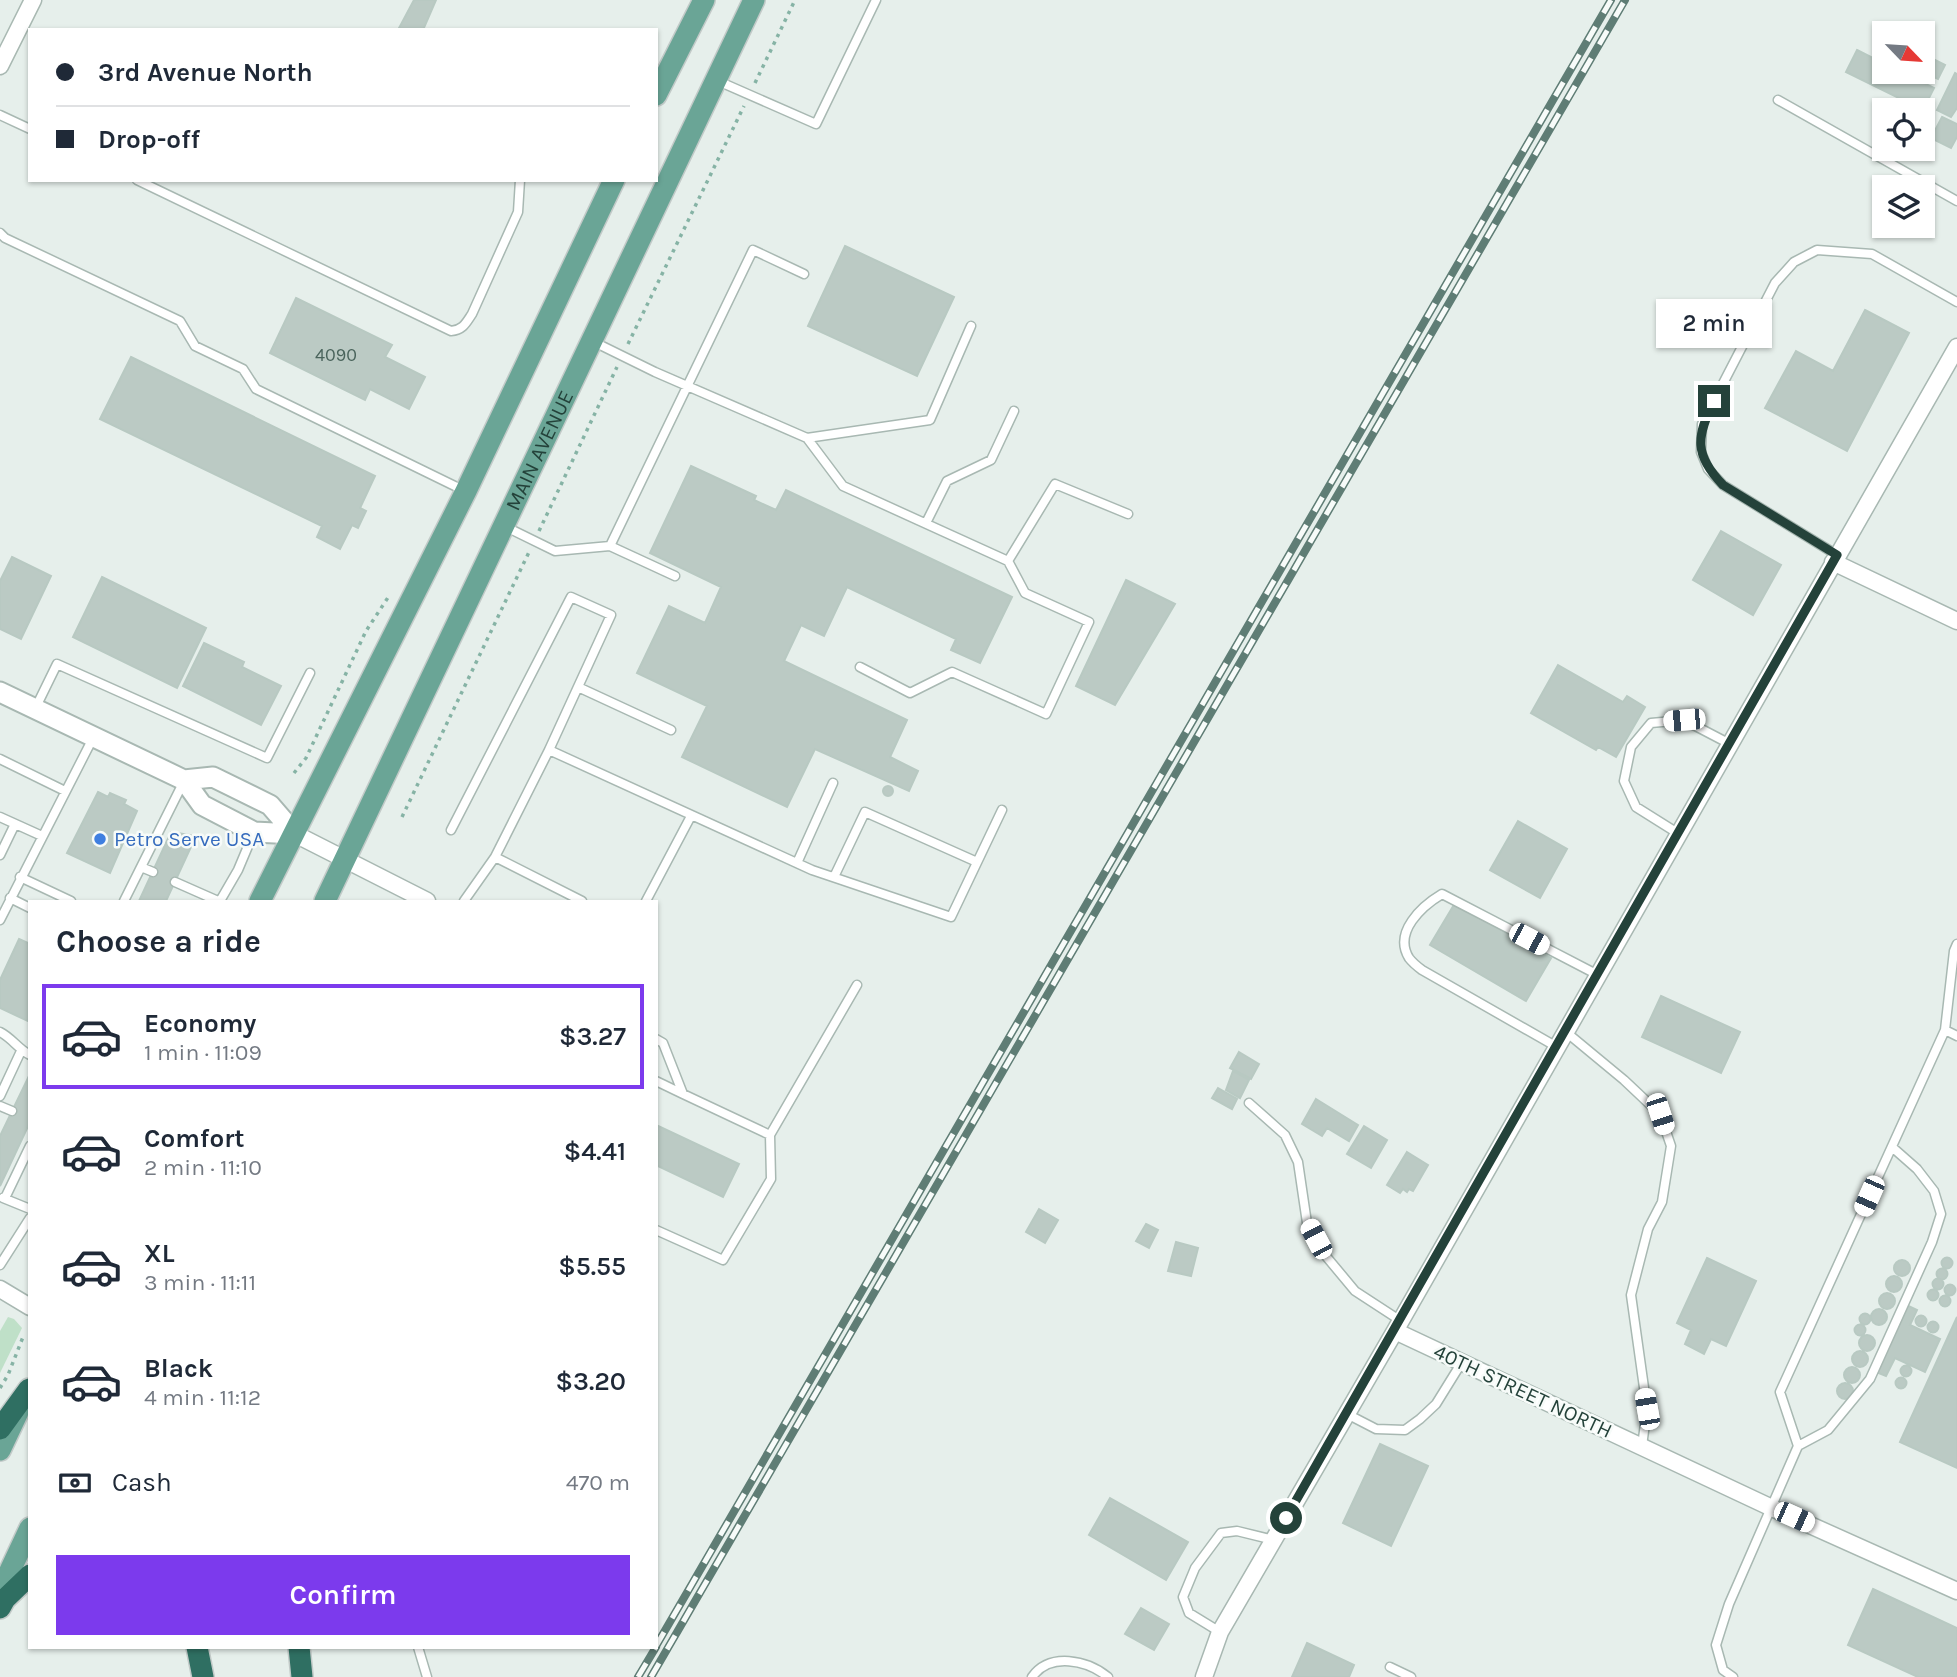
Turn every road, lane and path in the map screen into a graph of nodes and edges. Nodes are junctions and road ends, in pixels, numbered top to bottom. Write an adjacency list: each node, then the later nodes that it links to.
1 (33, 0): 6 (street)
2 (704, 0): 8 (main road)
3 (754, 0): 7 (main road, MAIN AVENUE)
4 (795, 0): 9 (path)
5 (876, 0): 9 (lane)
6 (0, 66)
7 (716, 79): 9 (lane); 21 (main road, MAIN AVENUE)
8 (658, 91)
9 (749, 94): 23 (path)
10 (1778, 100): 16 (lane)
11 (0, 115): 12 (lane)
12 (28, 128)
13 (141, 182): 14 (lane)
14 (520, 182)
15 (613, 182): 27 (main road)
16 (1957, 201)
17 (0, 233): 27 (lane)
18 (804, 274): 24 (lane)
19 (1957, 302): 33 (lane)
20 (971, 326): 26 (lane)
21 (591, 341): 23 (lane); 30 (main road, MAIN AVENUE)
22 (1957, 347): 33 (street)
23 (623, 356): 24 (lane); 31 (path)
24 (687, 386): 26 (lane); 32 (lane)
25 (1014, 411): 29 (lane)
26 (807, 438): 29 (lane)
27 (466, 491): 57 (main road)
28 (1128, 514): 34 (lane)
29 (926, 523): 34 (lane)
30 (503, 526): 31 (lane); 62 (main road, MAIN AVENUE)
31 (534, 541): 32 (lane); 53 (path)
32 (610, 545): 35 (lane)
33 (1835, 559): 36 (street); 44 (street)
34 (1008, 561): 37 (lane)
35 (676, 576)
36 (1957, 621)
37 (860, 667)
38 (310, 674): 41 (lane)
39 (579, 687): 42 (lane); 45 (lane); 55 (lane)
40 (0, 692): 41 (street)
41 (34, 709): 43 (street)
42 (671, 730)
43 (93, 738): 47 (street); 49 (lane)
44 (1730, 744): 58 (street); 58 (lane)
45 (549, 750): 51 (lane); 61 (lane)
46 (0, 760): 49 (lane)
47 (184, 780): 56 (street); 57 (street); 65 (lane)
48 (833, 783): 64 (lane)
49 (65, 791): 59 (lane)
50 (1002, 810): 63 (lane)
51 (691, 816): 64 (lane); 80 (lane)
52 (0, 817): 54 (lane)
53 (402, 817)
54 (15, 824): 59 (lane); 60 (lane)
55 (451, 830)
56 (254, 832): 57 (street); 74 (lane)
57 (295, 834): 62 (street); 75 (main road)
58 (1679, 834): 84 (street)
59 (42, 836): 67 (lane)
60 (0, 855)
61 (495, 857): 78 (lane); 79 (lane)
62 (344, 861): 76 (main road, MAIN AVENUE); 77 (street)
63 (977, 862): 68 (lane); 68 (lane)
64 (797, 863): 68 (lane)
65 (141, 867): 66 (lane); 72 (lane)
66 (153, 872)
67 (20, 877): 70 (lane); 71 (lane)
68 (834, 877)
69 (175, 882): 73 (lane)
70 (10, 898): 81 (lane); 82 (lane)
71 (69, 900)
72 (124, 900)
73 (217, 900)
74 (220, 900)
75 (261, 900)
76 (325, 900)
77 (425, 900)
78 (465, 900)
79 (580, 900)
80 (647, 900)
81 (28, 907)
82 (0, 920)
83 (1957, 944): 86 (lane)
84 (1598, 975): 88 (street); 91 (lane)
85 (857, 985): 100 (lane)
86 (1945, 1030): 89 (lane); 101 (lane)
87 (0, 1032): 92 (lane)
88 (1566, 1032): 91 (street); 119 (lane)
89 (1957, 1036)
90 (658, 1040): 95 (lane)
91 (1557, 1047): 110 (street)
92 (21, 1051): 93 (lane); 96 (lane)
93 (28, 1054)
94 (658, 1082): 95 (lane)
95 (683, 1094): 100 (lane)
96 (0, 1096)
97 (1249, 1103): 110 (lane)
98 (0, 1106): 99 (lane)
99 (12, 1111)
100 (770, 1135): 106 (lane)
101 (1892, 1147): 118 (lane); 118 (lane)
102 (28, 1150): 103 (lane)
103 (3, 1198): 104 (lane)
104 (28, 1208)
105 (28, 1222): 107 (lane)
106 (658, 1231)
107 (0, 1265)
108 (0, 1289): 109 (street)
109 (28, 1306)
110 (1398, 1326): 112 (street, 40TH STREET NORTH); 116 (street)
111 (23, 1337): 113 (path)
112 (1462, 1362): 116 (lane); 119 (street, 40TH STREET NORTH)
113 (0, 1388)
114 (28, 1389): 117 (highway)
115 (28, 1390): 120 (main road)
116 (1347, 1414): 123 (street)
117 (0, 1429)
118 (1798, 1446): 121 (lane)
119 (1642, 1447): 121 (street, 40TH STREET NORTH)
120 (0, 1450)
121 (1772, 1508): 125 (street, 40TH STREET NORTH); 140 (lane)
122 (28, 1532): 126 (main road)
123 (1274, 1539): 128 (street); 128 (lane)
124 (28, 1577): 127 (highway)
125 (1957, 1591)
126 (0, 1592)
127 (0, 1608)
128 (1220, 1632): 138 (street)
129 (197, 1649): 133 (highway)
130 (299, 1649): 134 (highway)
131 (419, 1649): 135 (lane)
132 (1390, 1667): 139 (lane)
133 (203, 1677)
134 (302, 1677)
135 (427, 1677)
136 (1032, 1677): 137 (lane)
137 (1108, 1677)
138 (1204, 1677)
139 (1411, 1677)
140 (1733, 1677)

